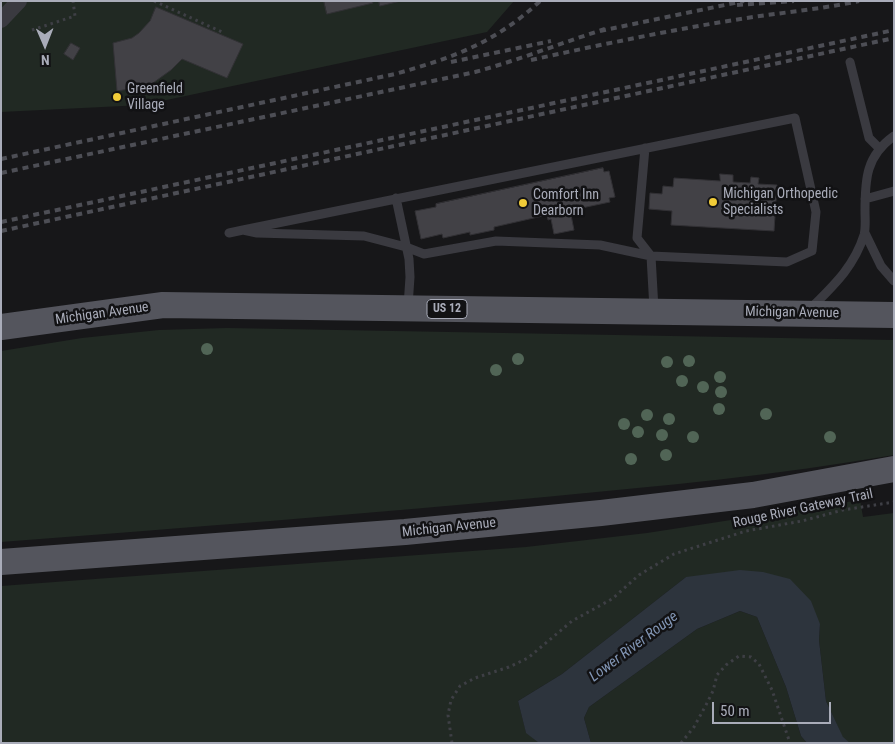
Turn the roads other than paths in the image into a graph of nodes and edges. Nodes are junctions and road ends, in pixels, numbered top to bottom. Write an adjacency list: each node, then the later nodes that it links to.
1 (19, 1): 2 (street)
2 (2, 17)
3 (850, 62): 6 (lane)
4 (894, 136): 6 (lane)
5 (645, 148): 8 (lane); 14 (lane); 14 (lane)
6 (879, 148): 9 (lane)
7 (894, 192): 9 (lane)
8 (396, 198): 10 (lane); 13 (lane)
9 (865, 199): 12 (lane)
10 (243, 230): 11 (lane); 13 (lane)
11 (229, 233)
12 (865, 233): 15 (lane); 18 (lane)
13 (406, 247): 14 (lane); 16 (lane)
14 (651, 256): 17 (lane)
15 (894, 281)
16 (408, 308): 17 (main road, Michigan Avenue / US 12); 20 (main road, Michigan Avenue / US 12)
17 (654, 312): 18 (main road, Michigan Avenue / US 12)
18 (806, 314): 19 (main road, Michigan Avenue / US 12)
19 (894, 315)
20 (1, 327)
21 (894, 469): 22 (main road, Michigan Avenue)
22 (1, 562)

